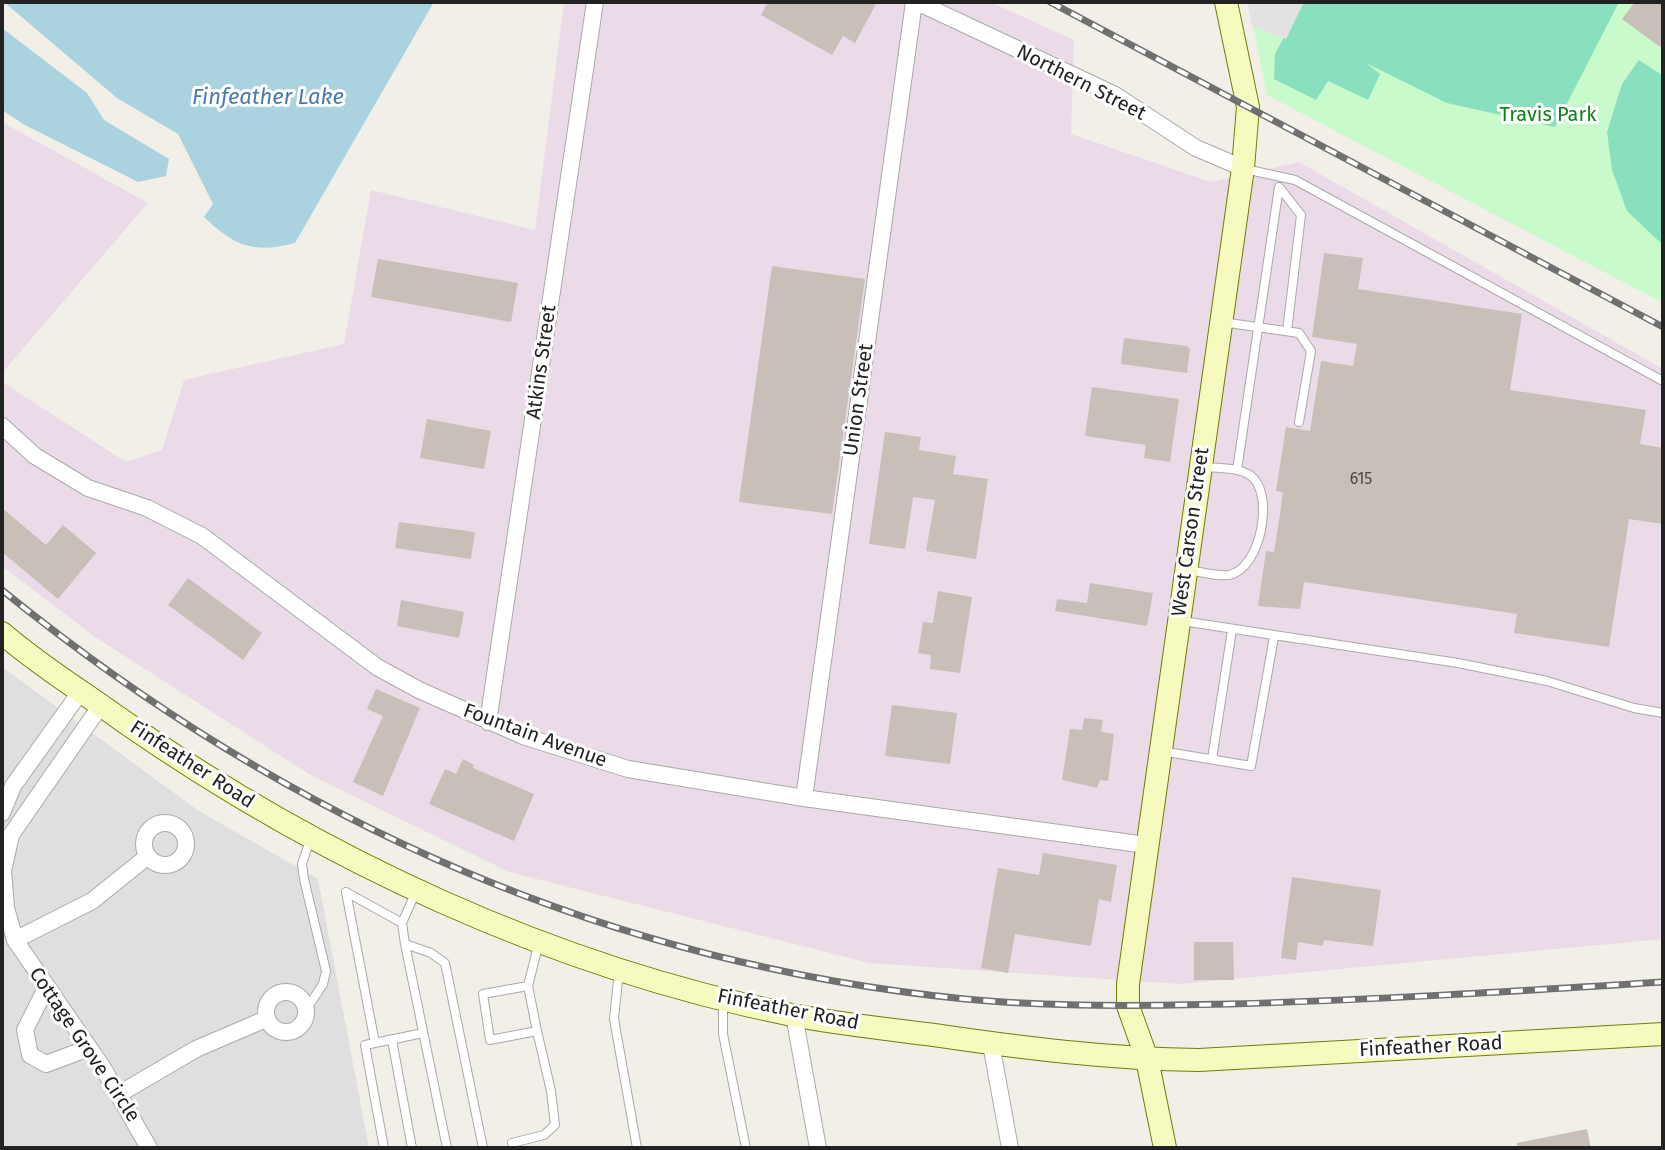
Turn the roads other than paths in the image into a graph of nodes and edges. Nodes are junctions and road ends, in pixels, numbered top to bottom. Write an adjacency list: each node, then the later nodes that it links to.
1 (595, 2): 23 (street, Atkins Street)
2 (915, 2): 4 (street, Northern Street); 26 (street, Union Street)
3 (1230, 3): 4 (street, West Carson Street)
4 (1243, 168): 5 (lane); 7 (street, West Carson Street)
5 (1282, 176): 6 (lane); 10 (lane)
6 (1279, 187): 8 (lane); 9 (lane)
7 (1221, 322): 8 (lane); 13 (street, West Carson Street)
8 (1257, 327): 9 (lane); 14 (lane)
9 (1287, 331): 11 (lane)
10 (1663, 381)
11 (1299, 422)
12 (2, 426): 23 (street, Fountain Avenue)
13 (1200, 467): 14 (lane); 15 (street, West Carson Street)
14 (1237, 470): 15 (lane)
15 (1186, 569): 16 (street, West Carson Street)
16 (1178, 621): 17 (lane); 24 (street, West Carson Street)
17 (1232, 630): 19 (lane); 25 (lane)
18 (2, 633): 20 (street, Finfeather Road)
19 (1274, 637): 22 (lane); 25 (lane)
20 (81, 691): 21 (street, Finfeather Road); 27 (street)
21 (101, 705): 28 (street, Finfeather Road); 30 (street, Cottage Grove Circle)
22 (1663, 713)
23 (488, 722): 26 (street, Fountain Avenue)
24 (1160, 751): 25 (lane); 29 (street, West Carson Street)
25 (1212, 759)
26 (804, 798): 29 (street, Fountain Avenue)
27 (2, 813)
28 (311, 837): 32 (street, Finfeather Road); 41 (lane)
29 (1146, 845): 51 (street, West Carson Street)
30 (3, 846): 34 (street, Cottage Grove Circle)
31 (148, 856): 34 (street)
32 (417, 889): 33 (lane); 35 (street, Finfeather Road)
33 (402, 923): 36 (lane); 48 (lane)
34 (15, 940): 39 (street, Cottage Grove Circle)
35 (539, 941): 37 (street, Finfeather Road); 38 (lane)
36 (405, 944): 45 (lane); 58 (lane)
37 (619, 970): 40 (street, Finfeather Road); 59 (lane)
38 (528, 986): 44 (lane); 44 (lane)
39 (46, 988): 50 (street, Cottage Grove Circle); 50 (street)
40 (723, 999): 42 (street, Finfeather Road); 60 (lane)
41 (306, 1010): 43 (street); 43 (street)
42 (794, 1015): 49 (street, Finfeather Road); 61 (street)
43 (266, 1019): 52 (street)
44 (537, 1031): 53 (lane)
45 (423, 1033): 47 (lane); 57 (lane)
46 (1663, 1034): 51 (street, Finfeather Road)
47 (392, 1040): 48 (lane); 56 (lane)
48 (375, 1043): 55 (lane)
49 (991, 1044): 51 (street, Finfeather Road); 62 (street)
50 (89, 1048): 52 (street, Cottage Grove Circle)
51 (1147, 1059): 63 (street, West Carson Street)
52 (119, 1094): 54 (street, Cottage Grove Circle)
53 (512, 1143)
54 (149, 1148)
55 (384, 1148)
56 (412, 1148)
57 (447, 1148)
58 (483, 1148)
59 (637, 1148)
60 (746, 1148)
61 (818, 1148)
62 (1010, 1148)
63 (1165, 1148)

